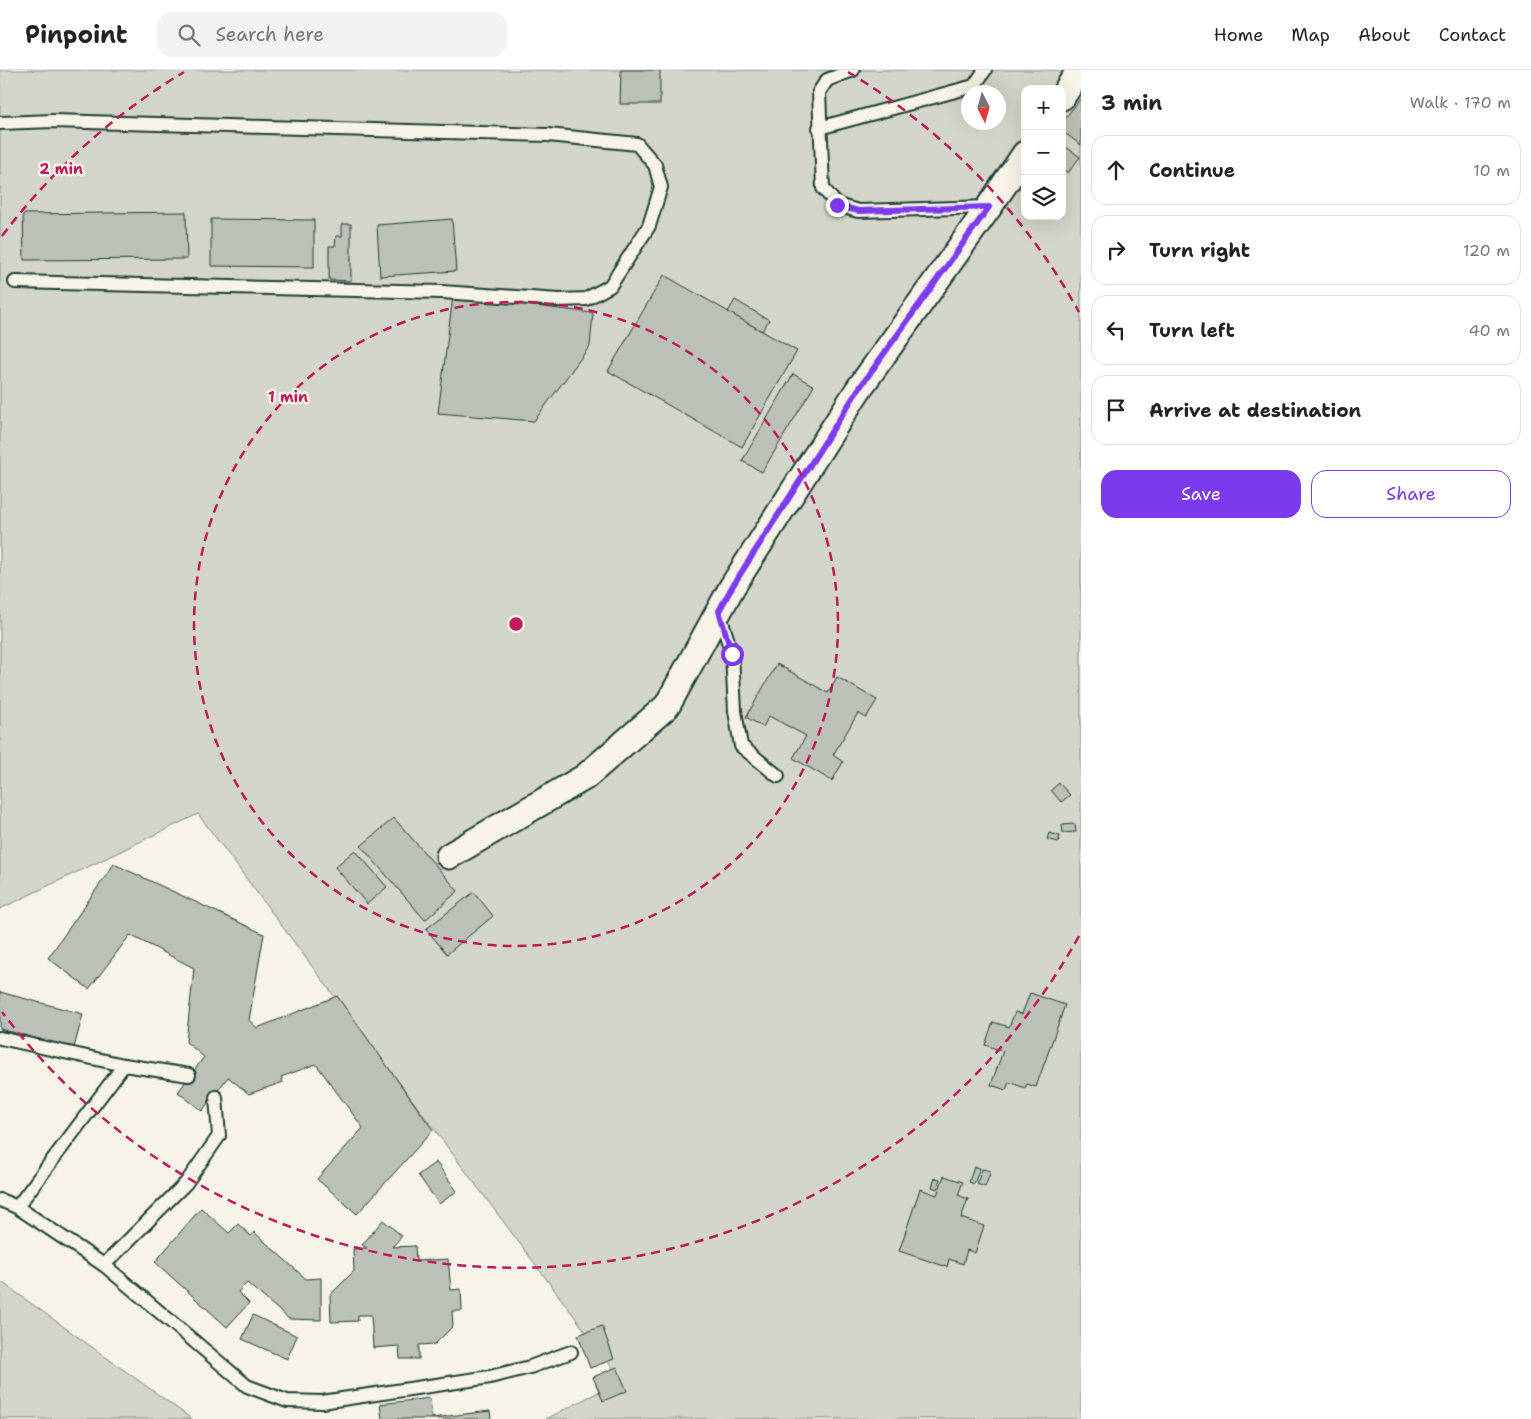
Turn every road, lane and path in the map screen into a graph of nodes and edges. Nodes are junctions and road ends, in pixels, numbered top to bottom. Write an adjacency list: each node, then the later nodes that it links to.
1 (854, 70): 6 (lane)
2 (985, 70): 6 (lane)
3 (1080, 70): 4 (street)
4 (1066, 91)
5 (0, 123): 9 (lane)
6 (819, 128): 8 (lane)
7 (1021, 160): 8 (street)
8 (989, 207): 10 (street)
9 (15, 282)
10 (719, 611): 11 (lane); 12 (street)
11 (778, 776)
12 (449, 856)
13 (0, 1038): 14 (lane)
14 (124, 1065): 15 (lane); 18 (lane)
15 (188, 1075)
16 (216, 1097): 19 (lane)
17 (0, 1200): 18 (lane)
18 (17, 1207): 19 (lane)
19 (104, 1265): 20 (lane)
20 (571, 1352)

